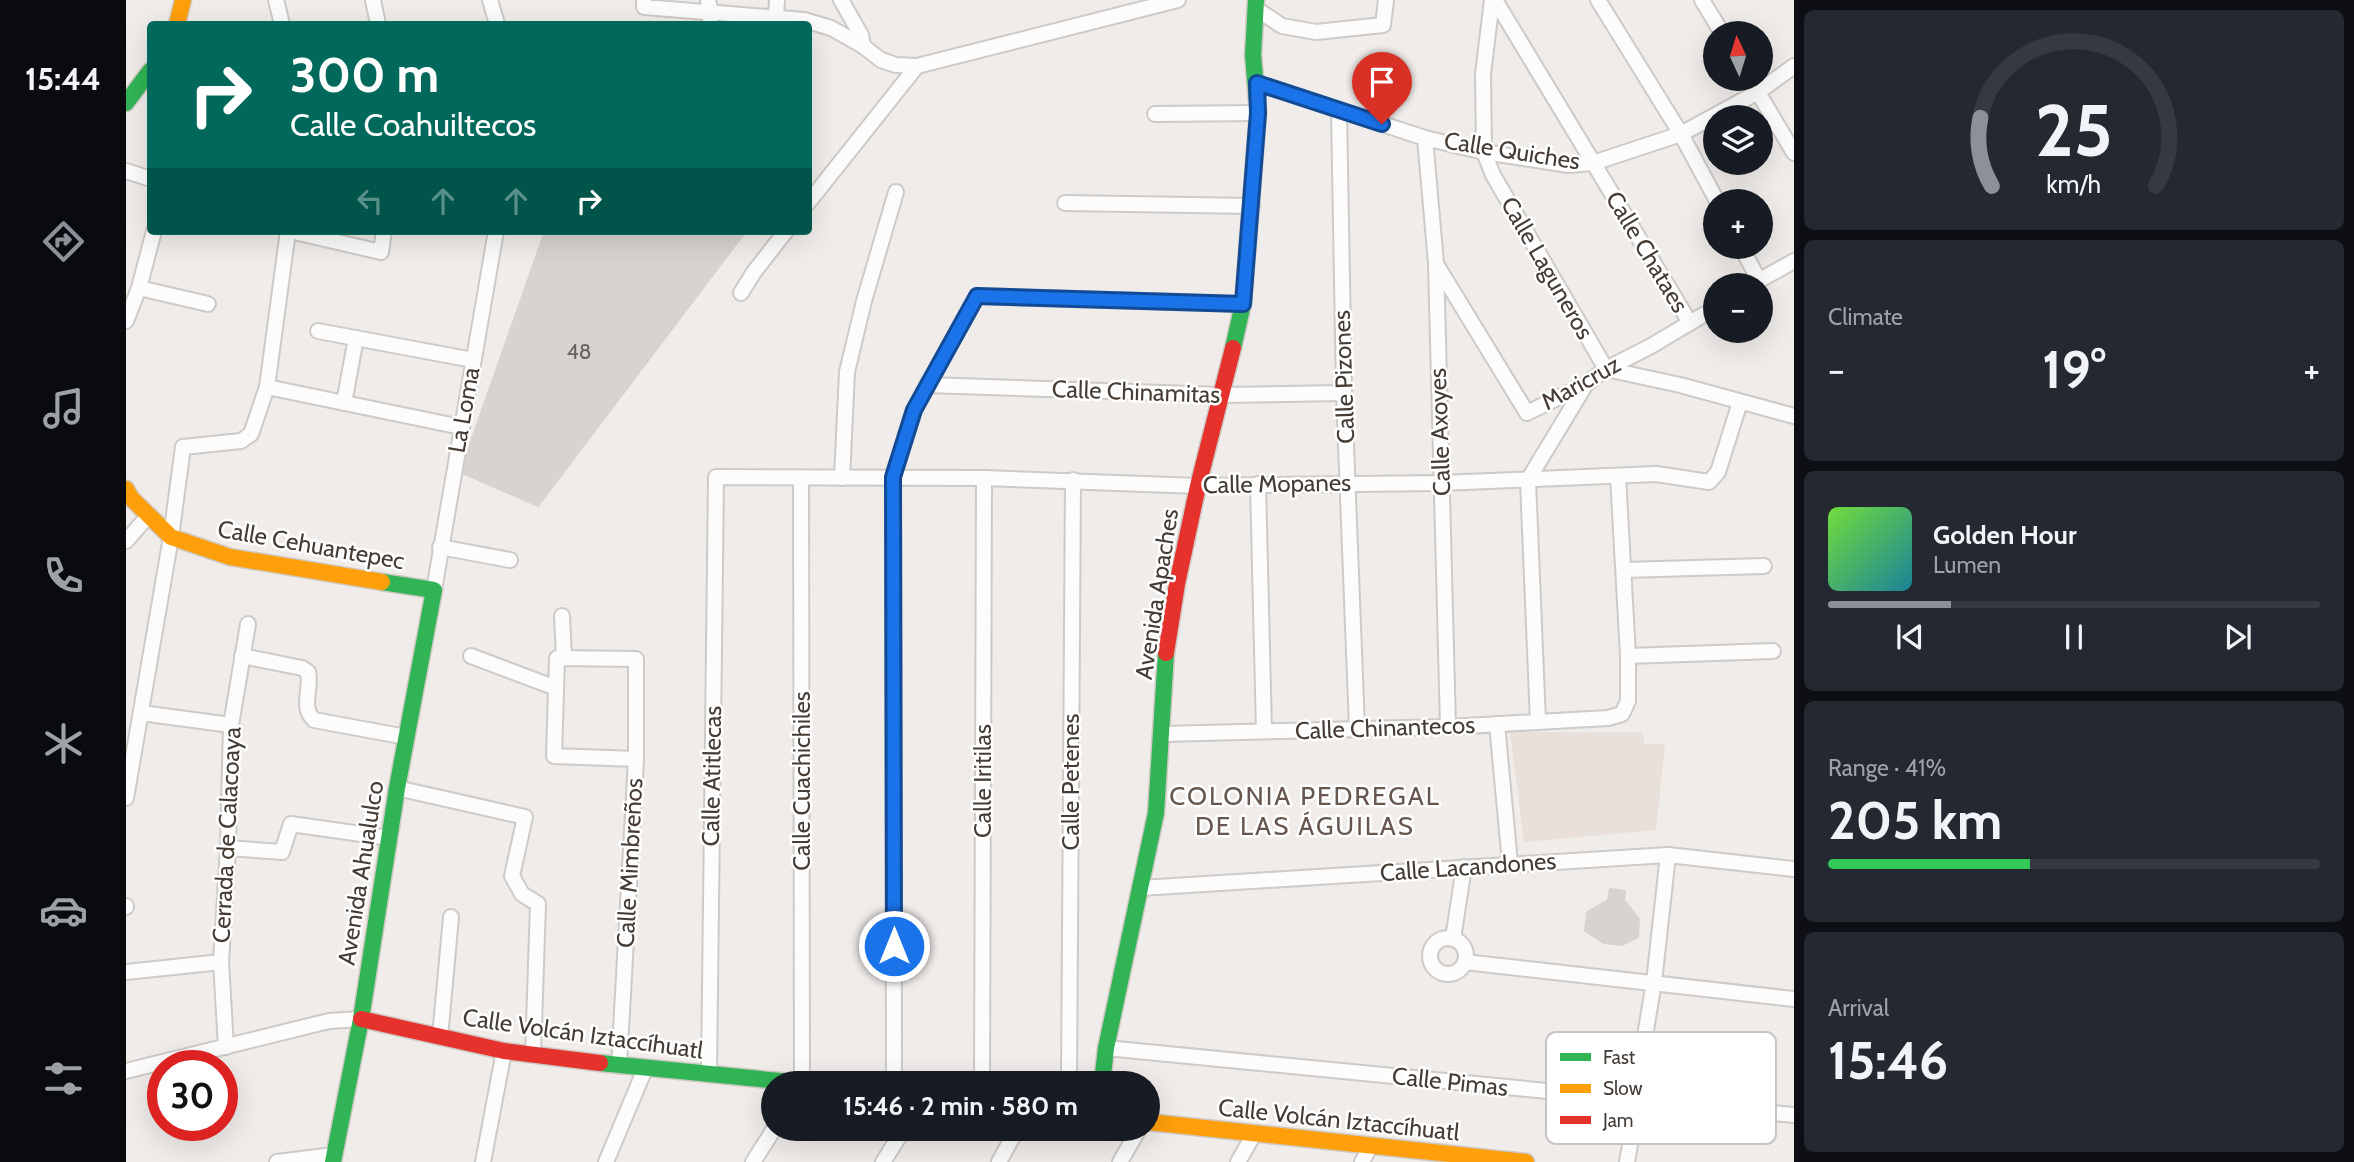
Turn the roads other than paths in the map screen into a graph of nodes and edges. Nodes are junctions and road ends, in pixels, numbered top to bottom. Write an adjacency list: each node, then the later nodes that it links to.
1 (183, 0): 16 (street)
2 (276, 0): 17 (street)
3 (373, 0): 18 (street)
4 (490, 0): 19 (street)
5 (644, 0): 14 (street)
6 (777, 0): 15 (street)
7 (841, 0): 23 (street)
8 (1178, 0): 24 (street)
9 (1386, 0): 13 (street)
10 (1493, 0): 35 (street, Calle Laguneros); 37 (street, Calle Chataes)
11 (1598, 0): 33 (street)
12 (1702, 0): 21 (street)
13 (1255, 4): 27 (street, Avenida Apaches)
14 (710, 12): 15 (street)
15 (776, 17): 20 (street)
16 (178, 21)
17 (281, 21)
18 (377, 21)
19 (496, 21)
20 (807, 21)
21 (1715, 21)
22 (812, 22): 23 (street)
23 (863, 46): 24 (street)
24 (918, 66): 42 (street)
25 (1794, 66): 28 (street, Calle Quiches)
26 (147, 75): 29 (street)
27 (1257, 83): 30 (street, Calle Quiches); 31 (street, Avenida Apaches)
28 (1758, 92): 33 (street, Calle Quiches); 36 (street)
29 (126, 103)
30 (1339, 110): 34 (street, Calle Quiches); 68 (street, Calle Pizones)
31 (1258, 113): 32 (street); 44 (street, Avenida Apaches)
32 (1155, 114)
33 (1681, 135): 37 (street, Calle Quiches); 40 (street)
34 (1425, 138): 35 (street, Calle Quiches); 52 (street, Calle Axoyes)
35 (1485, 152): 37 (street, Calle Quiches); 64 (street, Calle Laguneros)
36 (1794, 153)
37 (1593, 163): 60 (street, Calle Chataes)
38 (126, 171): 39 (street)
39 (147, 177)
40 (1710, 189)
41 (896, 192): 77 (street)
42 (812, 198)
43 (1065, 203): 44 (street)
44 (1252, 206): 57 (street, Avenida Apaches)
45 (153, 235): 54 (street)
46 (288, 235): 67 (street)
47 (307, 235): 48 (street)
48 (383, 235)
49 (495, 235): 63 (street, La Loma)
50 (783, 235): 55 (street)
51 (1794, 261): 53 (street)
52 (1436, 262): 65 (street, Maricruz); 83 (street, Calle Axoyes)
53 (1773, 273)
54 (139, 288): 56 (street); 59 (street)
55 (741, 293)
56 (208, 304)
57 (1243, 304): 66 (street); 69 (street, Avenida Apaches)
58 (1703, 315): 60 (street, Maricruz)
59 (126, 321)
60 (1690, 323): 64 (street, Maricruz)
61 (318, 331): 62 (street)
62 (356, 338): 63 (street); 71 (street)
63 (473, 360): 73 (street, La Loma)
64 (1606, 369): 65 (street, Maricruz); 70 (street)
65 (1586, 384): 81 (street)
66 (927, 385): 69 (street, Calle Chinamitas); 76 (street)
67 (267, 387): 71 (street); 88 (street)
68 (1344, 393): 69 (street, Calle Chinamitas); 82 (street, Calle Pizones)
69 (1222, 395): 85 (street, Avenida Apaches)
70 (1740, 402): 72 (street); 74 (street, Calle Mopanes)
71 (344, 404): 73 (street)
72 (1794, 416)
73 (461, 427): 90 (street, La Loma)
74 (1618, 476): 81 (street, Calle Mopanes); 93 (street)
75 (716, 477): 79 (street, Calle Mopanes); 144 (street, Calle Atitlecas)
76 (893, 477): 77 (street, Calle Mopanes); 78 (street, Calle Mopanes); 140 (street)
77 (842, 478): 79 (street, Calle Mopanes)
78 (984, 478): 80 (street, Calle Mopanes); 141 (street, Calle Iritilas)
79 (801, 479): 139 (street, Calle Cuachichiles)
80 (1073, 480): 85 (street, Calle Mopanes); 142 (street, Calle Petenes)
81 (1528, 480): 83 (street, Calle Mopanes); 104 (street)
82 (1348, 483): 83 (street, Calle Mopanes); 84 (street, Calle Mopanes); 108 (street, Calle Pizones)
83 (1441, 483): 107 (street, Calle Axoyes)
84 (1258, 484): 85 (street, Calle Mopanes); 109 (street)
85 (1198, 486): 110 (street, Avenida Apaches)
86 (126, 489): 87 (street, Calle Cehuantepec)
87 (149, 516): 88 (street, Calle Cehuantepec); 89 (street)
88 (171, 537): 94 (street, Calle Cehuantepec); 103 (street)
89 (126, 541)
90 (440, 547): 91 (street); 94 (street, La Loma)
91 (510, 560)
92 (1764, 566): 93 (street)
93 (1623, 570): 100 (street)
94 (434, 590): 111 (street, Avenida Ahualulco)
95 (562, 616): 101 (street)
96 (248, 624): 98 (street, Cerrada de Calacoaya)
97 (1773, 651): 100 (street)
98 (242, 656): 106 (street, Cerrada de Calacoaya); 111 (street)
99 (471, 656): 102 (street)
100 (1628, 656): 104 (street, Calle Chinantecos)
101 (564, 658): 102 (street); 112 (street, Calle Mimbreños)
102 (556, 688): 112 (street)
103 (141, 713): 106 (street); 114 (street)
104 (1538, 722): 105 (street, Calle Chinantecos)
105 (1497, 724): 107 (street, Calle Chinantecos); 118 (street)
106 (231, 725): 116 (street, Cerrada de Calacoaya)
107 (1448, 727): 108 (street, Calle Chinantecos)
108 (1357, 729): 109 (street, Calle Chinantecos)
109 (1264, 731): 110 (street, Calle Chinantecos)
110 (1162, 734): 121 (street, Avenida Apaches)
111 (406, 737): 113 (street, Avenida Ahualulco)
112 (636, 759): 136 (street, Calle Mimbreños)
113 (397, 788): 115 (street, Avenida Ahualulco); 135 (street)
114 (126, 798)
115 (389, 838): 116 (street); 129 (street, Avenida Ahualulco)
116 (228, 848): 124 (street, Cerrada de Calacoaya)
117 (1668, 855): 118 (street, Calle Lacandones); 120 (street, Calle Lacandones); 127 (street)
118 (1510, 863): 119 (street, Calle Lacandones)
119 (1464, 867): 121 (street, Calle Lacandones); 123 (street)
120 (1794, 869)
121 (1141, 888): 133 (street, Avenida Apaches)
122 (451, 917): 131 (street)
123 (1453, 939): 125 (street); 125 (street)
124 (221, 962): 126 (street); 132 (street, Cerrada de Calacoaya)
125 (1465, 962): 127 (street)
126 (126, 972)
127 (1654, 982): 128 (street); 130 (street)
128 (1794, 999)
129 (361, 1019): 131 (street, Calle Volcán Iztaccíhuatl); 132 (street); 157 (street, Avenida Ahualulco)
130 (1646, 1032)
131 (440, 1037): 134 (street, Calle Volcán Iztaccíhuatl)
132 (226, 1048): 138 (street)
133 (1105, 1048): 143 (street, Avenida Apaches); 146 (street, Calle Pimas)
134 (504, 1051): 135 (street, Calle Volcán Iztaccíhuatl); 160 (street)
135 (533, 1055): 136 (street, Calle Volcán Iztaccíhuatl)
136 (619, 1066): 137 (street, Calle Volcán Iztaccíhuatl)
137 (645, 1069): 144 (street, Calle Volcán Iztaccíhuatl); 161 (street)
138 (126, 1071)
139 (801, 1071)
140 (894, 1071)
141 (982, 1071)
142 (1069, 1071)
143 (1103, 1071)
144 (709, 1074): 145 (street, Calle Volcán Iztaccíhuatl)
145 (761, 1079)
146 (1546, 1091)
147 (1776, 1113): 148 (street, Calle Pimas)
148 (1794, 1115)
149 (1160, 1123): 150 (street, Calle Volcán Iztaccíhuatl)
150 (1254, 1134): 156 (street, Calle Volcán Iztaccíhuatl); 166 (street)
151 (766, 1141): 162 (street)
152 (896, 1141): 163 (street)
153 (1010, 1141): 164 (street)
154 (1132, 1141): 165 (street)
155 (1630, 1144): 169 (street)
156 (1370, 1147): 158 (street, Calle Volcán Iztaccíhuatl); 167 (street)
157 (333, 1158): 159 (street)
158 (1486, 1160): 168 (street, Calle Volcán Iztaccíhuatl)
159 (277, 1162)
160 (483, 1162)
161 (606, 1162)
162 (753, 1162)
163 (883, 1162)
164 (999, 1162)
165 (1119, 1162)
166 (1238, 1162)
167 (1363, 1162)
168 (1525, 1162)
169 (1627, 1162)

